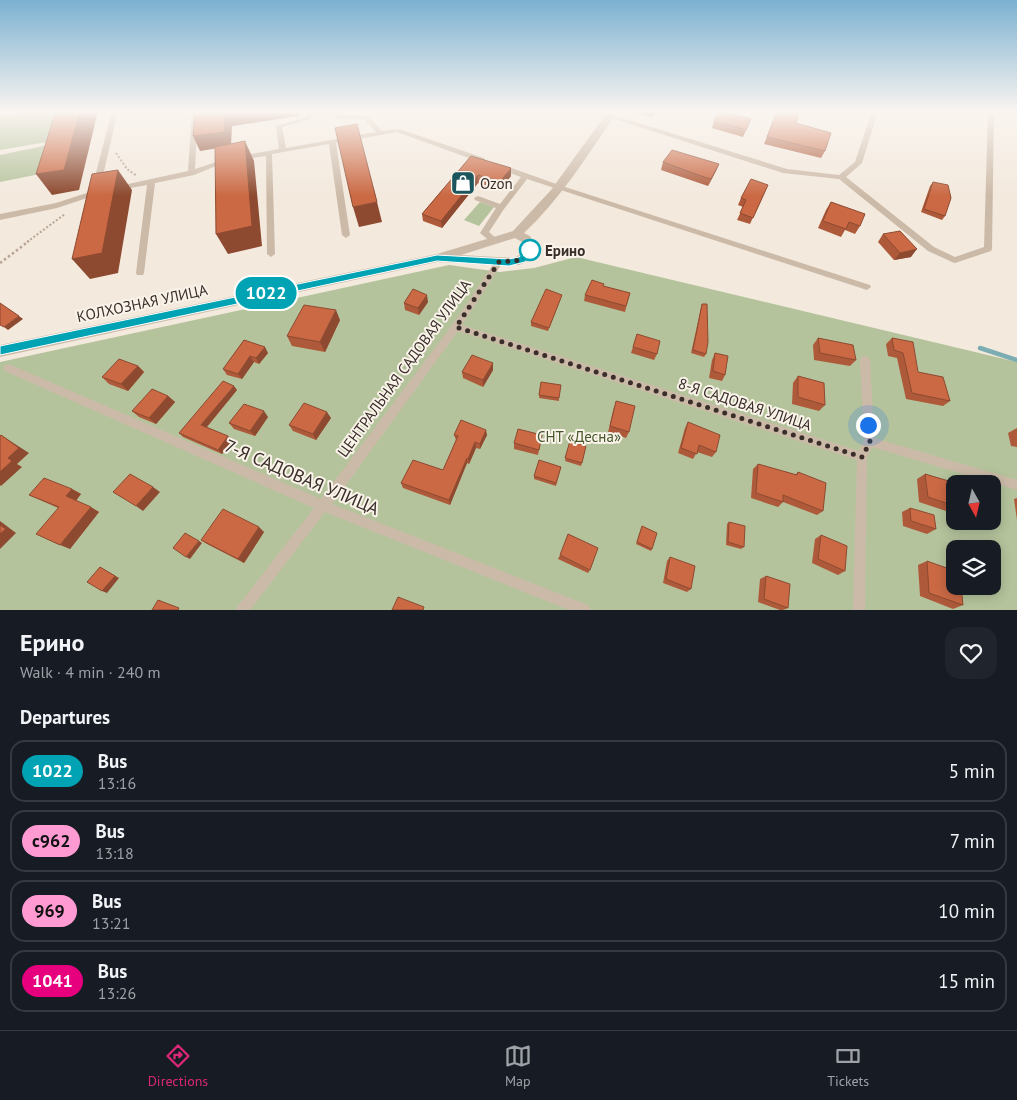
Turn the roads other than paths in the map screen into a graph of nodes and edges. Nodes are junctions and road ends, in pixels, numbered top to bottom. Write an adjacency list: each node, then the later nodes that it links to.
1 (108, 139): 20 (lane)
2 (193, 139): 13 (lane)
3 (281, 139): 11 (lane)
4 (341, 139): 10 (lane)
5 (424, 139): 14 (lane)
6 (593, 139): 17 (street)
7 (689, 139): 15 (lane)
8 (866, 139): 15 (lane)
9 (990, 139): 15 (lane)
10 (332, 141): 11 (lane); 25 (lane)
11 (283, 150): 12 (lane)
12 (269, 152): 13 (lane); 27 (lane)
13 (191, 173): 16 (lane)
14 (526, 176): 17 (lane); 22 (lane)
15 (841, 177)
16 (151, 182): 18 (lane); 30 (lane)
17 (558, 188): 24 (street); 31 (lane)
18 (114, 189)
19 (104, 190): 20 (lane)
20 (95, 192): 23 (lane)
21 (478, 198): 22 (lane)
22 (501, 207): 26 (lane)
23 (0, 217)
24 (517, 234): 26 (street, КОЛХОЗНАЯ УЛИЦА); 29 (street, КОЛХОЗНАЯ УЛИЦА)
25 (346, 235)
26 (495, 241): 28 (street, КОЛХОЗНАЯ УЛИЦА)
27 (270, 254)
28 (437, 258): 29 (street, КОЛХОЗНАЯ УЛИЦА); 33 (street, КОЛХОЗНАЯ УЛИЦА)
29 (499, 262): 32 (lane, ЦЕНТРАЛЬНАЯ САДОВАЯ УЛИЦА)
30 (140, 273)
31 (867, 287)
32 (456, 327): 37 (lane, 8-Я САДОВАЯ УЛИЦА); 39 (lane, ЦЕНТРАЛЬНАЯ САДОВАЯ УЛИЦА)
33 (0, 351)
34 (865, 360): 36 (lane)
35 (8, 368): 39 (lane, 7-Я САДОВАЯ УЛИЦА)
36 (870, 442): 37 (lane); 38 (lane)
37 (862, 457): 42 (lane)
38 (1017, 485)
39 (323, 506): 40 (lane, ЦЕНТРАЛЬНАЯ САДОВАЯ УЛИЦА); 41 (lane, 7-Я САДОВАЯ УЛИЦА)
40 (242, 610)
41 (585, 610)
42 (859, 610)

